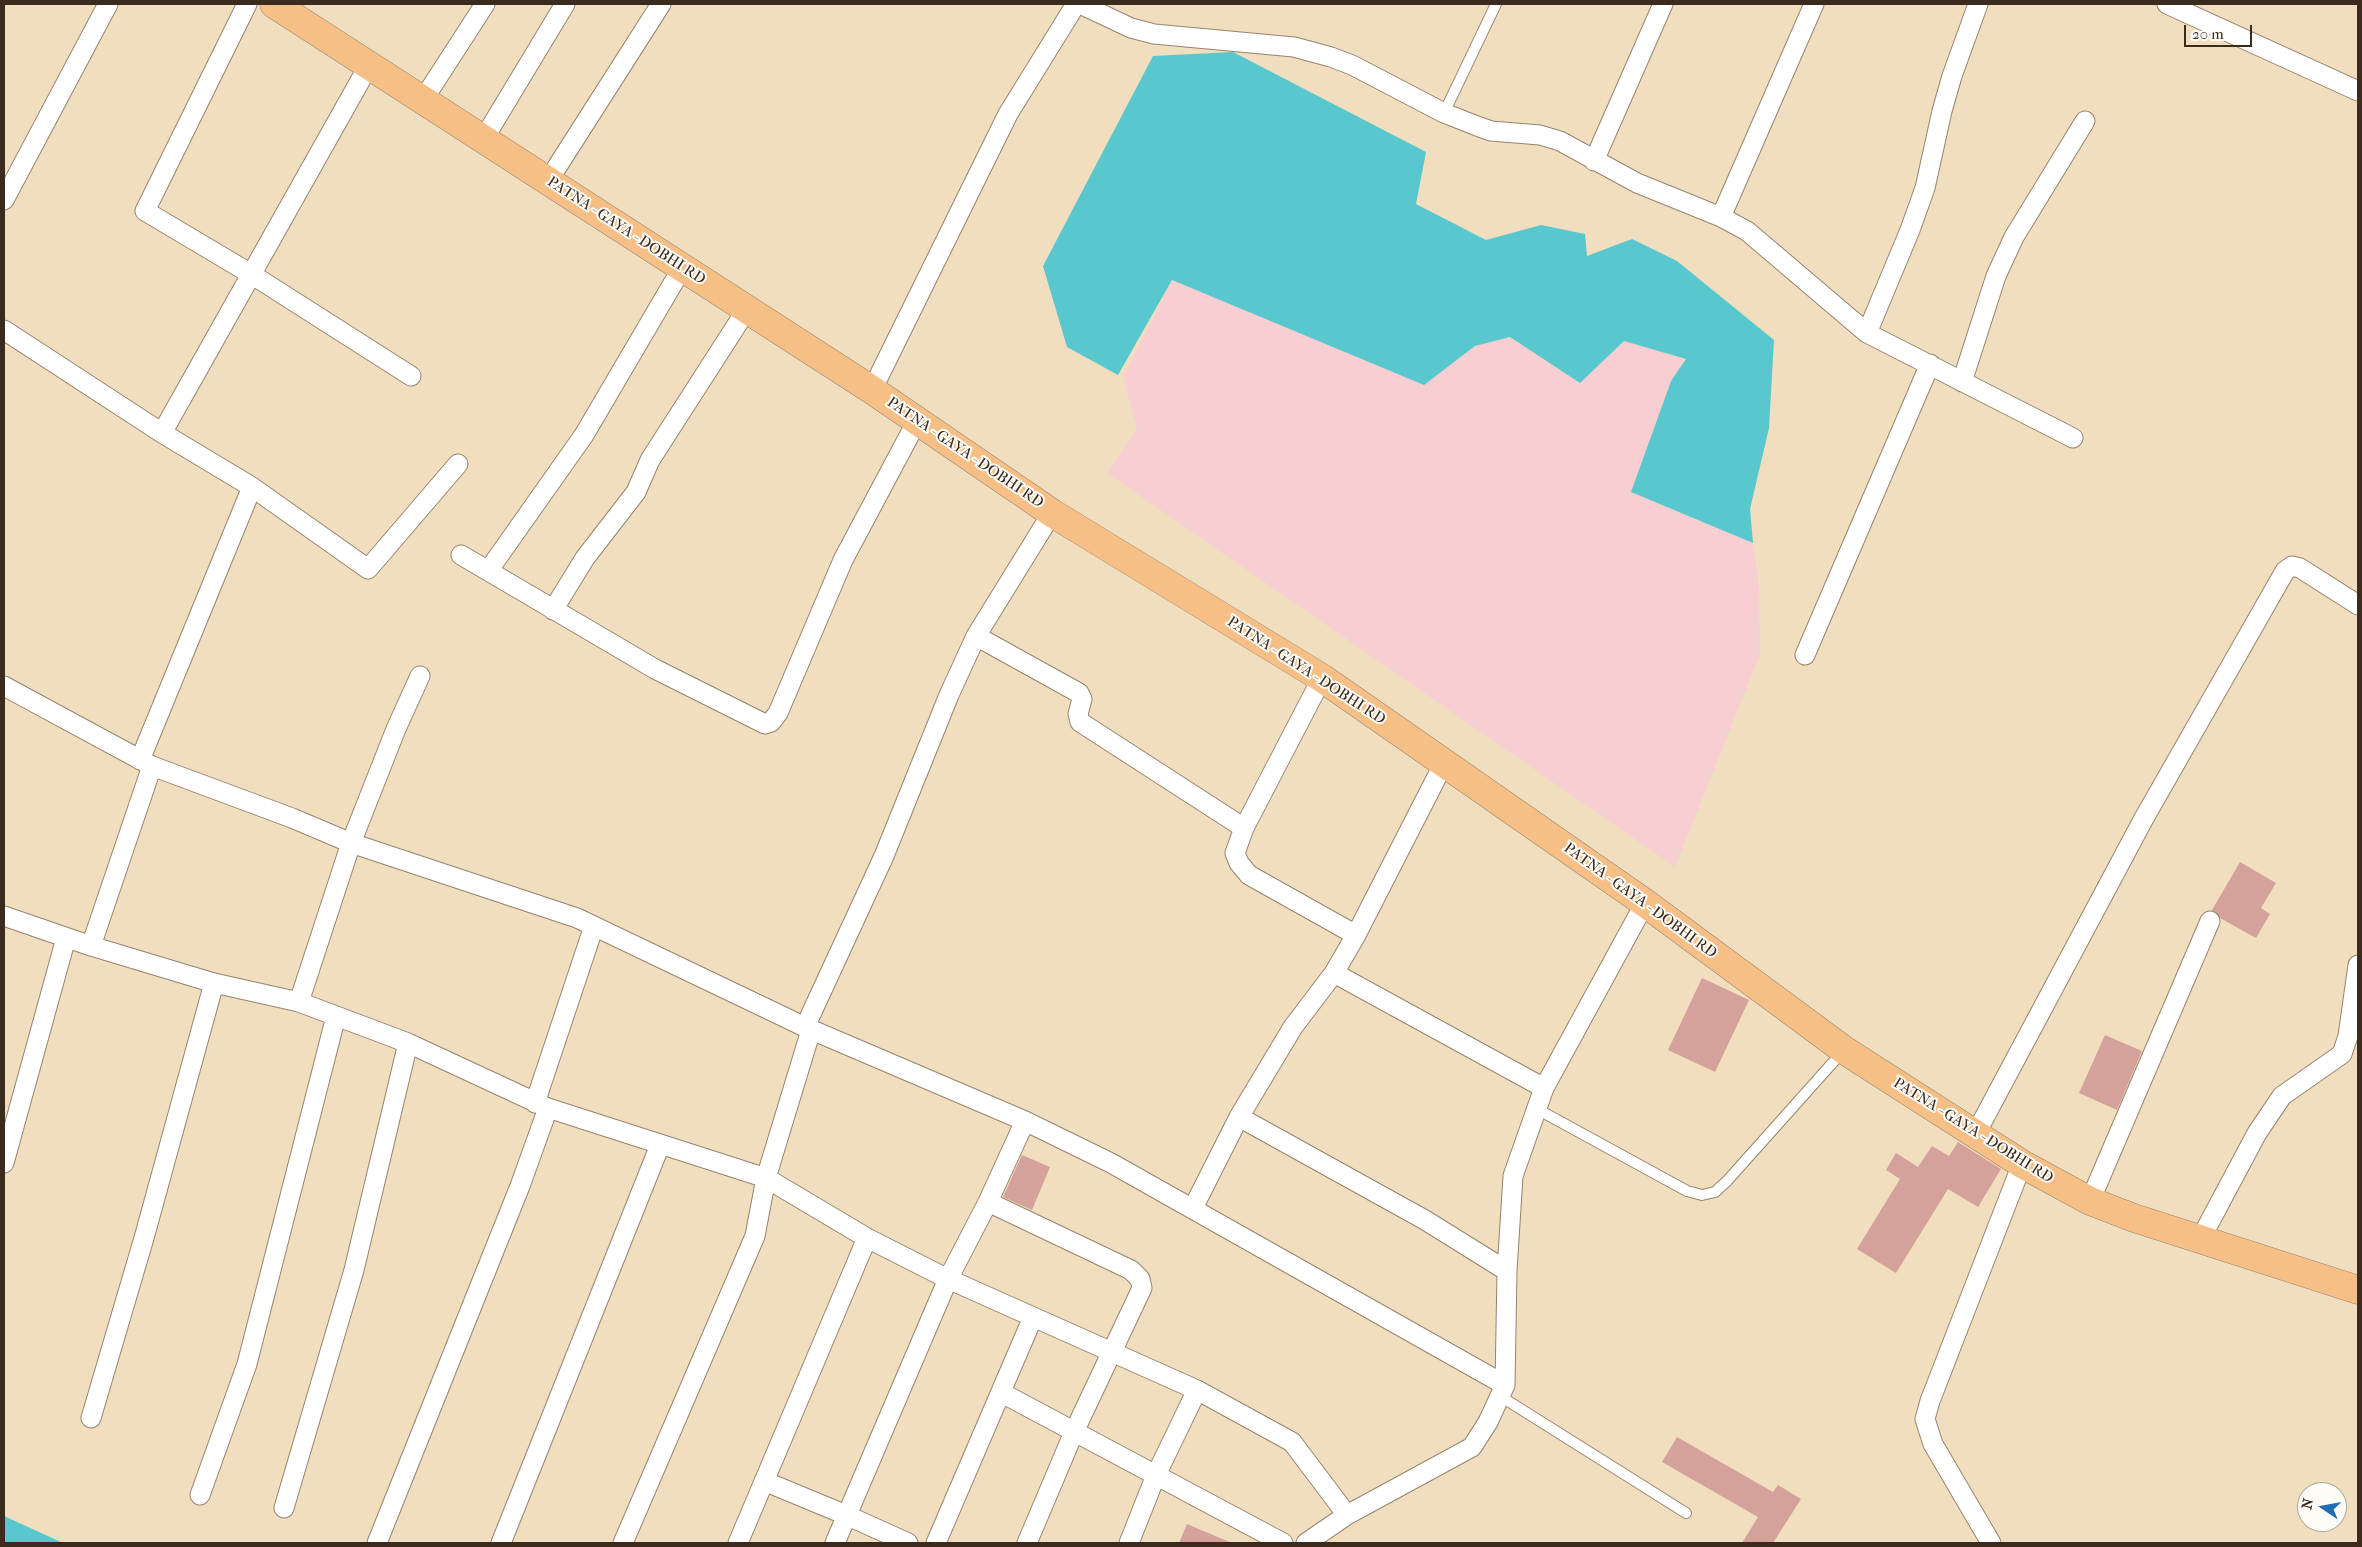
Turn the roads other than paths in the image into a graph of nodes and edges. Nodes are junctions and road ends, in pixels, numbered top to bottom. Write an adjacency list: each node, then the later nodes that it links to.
1 (108, 4): 22 (street)
2 (247, 4): 25 (street)
3 (274, 4): 14 (main road, PATNA - GAYA - DOBHI RD)
4 (485, 4): 16 (street)
5 (564, 4): 19 (street)
6 (661, 4): 21 (street)
7 (1076, 4): 32 (street)
8 (1080, 4): 17 (street)
9 (1496, 4): 17 (lane)
10 (1663, 4): 20 (street)
11 (1814, 4): 23 (street)
12 (1978, 4): 28 (street)
13 (2167, 4): 15 (street)
14 (369, 65): 16 (main road, PATNA - GAYA - DOBHI RD); 25 (street)
15 (2358, 91)
16 (423, 100): 19 (main road, PATNA - GAYA - DOBHI RD)
17 (1444, 113): 20 (street)
18 (2085, 122): 31 (street)
19 (483, 140): 21 (main road, PATNA - GAYA - DOBHI RD)
20 (1594, 161): 23 (street)
21 (548, 181): 24 (main road, PATNA - GAYA - DOBHI RD)
22 (4, 200)
23 (1721, 217): 28 (street)
24 (682, 268): 26 (main road, PATNA - GAYA - DOBHI RD); 40 (street)
25 (251, 274): 30 (street); 34 (street)
26 (747, 309): 32 (main road, PATNA - GAYA - DOBHI RD); 42 (street)
27 (4, 330): 34 (street)
28 (1867, 333): 29 (street)
29 (1930, 364): 31 (street); 44 (street)
30 (411, 376)
31 (1962, 382): 35 (street)
32 (872, 390): 33 (main road, PATNA - GAYA - DOBHI RD)
33 (917, 421): 38 (main road, PATNA - GAYA - DOBHI RD); 42 (street)
34 (162, 433): 37 (street)
35 (2073, 438)
36 (458, 464): 37 (street)
37 (252, 487): 48 (street)
38 (1052, 513): 43 (street); 46 (main road, PATNA - GAYA - DOBHI RD)
39 (461, 555): 40 (street)
40 (488, 571): 42 (street)
41 (2358, 605): 72 (street)
42 (553, 610)
43 (976, 636): 50 (street); 64 (street)
44 (1805, 655)
45 (420, 676): 51 (street)
46 (1322, 678): 49 (main road, PATNA - GAYA - DOBHI RD); 50 (street)
47 (4, 686): 48 (street)
48 (146, 763): 51 (street); 58 (street)
49 (1444, 763): 52 (main road, PATNA - GAYA - DOBHI RD); 56 (street)
50 (1244, 828): 56 (street)
51 (351, 843): 55 (street); 62 (street)
52 (1645, 903): 66 (main road, PATNA - GAYA - DOBHI RD); 67 (street)
53 (4, 916): 57 (street)
54 (2210, 921): 77 (street)
55 (594, 926): 64 (street); 68 (street)
56 (1356, 935): 60 (street)
57 (66, 938): 58 (street); 74 (street)
58 (91, 946): 61 (street)
59 (2358, 965): 81 (street)
60 (1334, 973): 67 (street); 70 (street)
61 (214, 983): 62 (street); 90 (street)
62 (299, 1002): 63 (street)
63 (336, 1016): 65 (street); 94 (street)
64 (808, 1029): 71 (street); 76 (street)
65 (408, 1043): 68 (street); 95 (street)
66 (1844, 1050): 69 (lane); 72 (main road, PATNA - GAYA - DOBHI RD)
67 (1544, 1088): 69 (street)
68 (541, 1105): 73 (street); 99 (street)
69 (1537, 1109): 82 (street)
70 (1239, 1118): 79 (street); 82 (street)
71 (1025, 1122): 78 (street); 79 (street)
72 (1975, 1135): 75 (main road, PATNA - GAYA - DOBHI RD)
73 (660, 1145): 76 (street); 100 (street)
74 (4, 1163)
75 (2022, 1164): 77 (main road, PATNA - GAYA - DOBHI RD); 110 (street)
76 (766, 1178): 80 (street); 101 (street)
77 (2090, 1201): 81 (main road, PATNA - GAYA - DOBHI RD)
78 (988, 1202): 83 (street); 86 (street)
79 (1193, 1208): 88 (street)
80 (867, 1238): 83 (street); 93 (street)
81 (2200, 1240): 84 (main road, PATNA - GAYA - DOBHI RD)
82 (1507, 1271): 88 (street)
83 (948, 1279): 85 (street); 97 (street)
84 (2358, 1290)
85 (1033, 1317): 86 (street); 89 (street)
86 (1110, 1352): 87 (street); 91 (street)
87 (1197, 1390): 92 (street); 98 (street)
88 (1503, 1390): 96 (lane); 98 (street)
89 (1002, 1393): 91 (street); 105 (street)
90 (90, 1418)
91 (1074, 1432): 92 (street); 106 (street)
92 (1156, 1475): 107 (street); 108 (street)
93 (764, 1481): 97 (street); 102 (street)
94 (200, 1495)
95 (284, 1508)
96 (1686, 1513)
97 (846, 1514): 103 (street); 104 (street)
98 (1347, 1515): 109 (street)
99 (377, 1543)
100 (501, 1543)
101 (623, 1543)
102 (738, 1543)
103 (835, 1543)
104 (908, 1543)
105 (936, 1543)
106 (1027, 1543)
107 (1129, 1543)
108 (1283, 1543)
109 (1306, 1543)
110 (1991, 1543)

